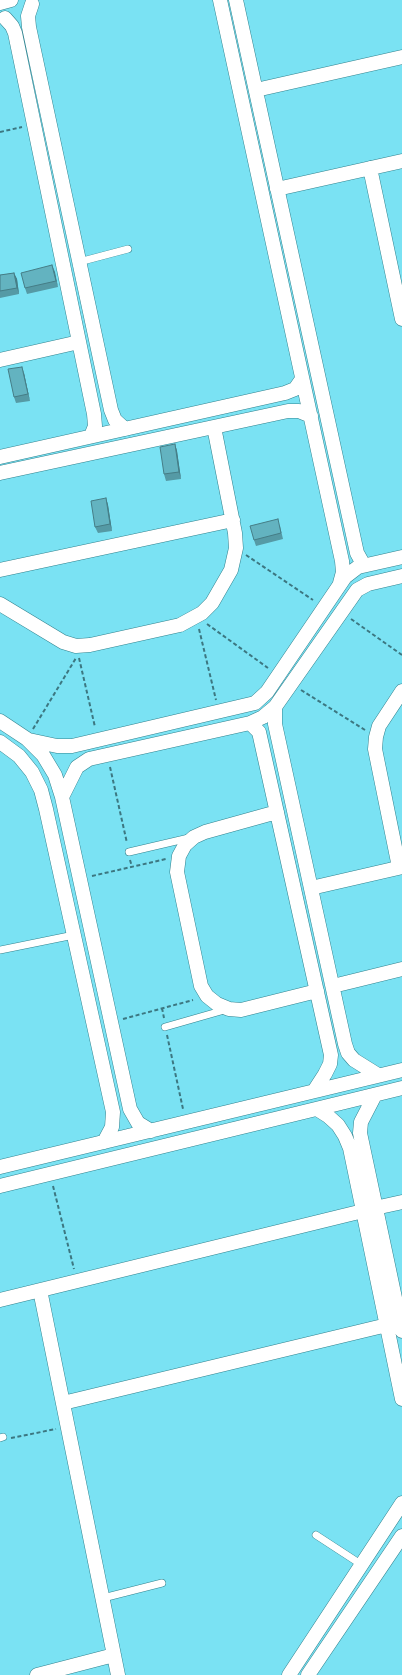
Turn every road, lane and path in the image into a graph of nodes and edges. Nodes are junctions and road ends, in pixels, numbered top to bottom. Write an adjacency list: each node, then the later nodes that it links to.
1 (11, 0): 5 (street)
2 (220, 0): 12 (street)
3 (237, 0): 8 (street)
4 (35, 2): 6 (street); 17 (street)
5 (0, 3)
6 (3, 19): 9 (street)
7 (402, 57): 8 (street)
8 (256, 90): 11 (street)
9 (34, 124): 10 (path); 19 (street)
10 (0, 132)
11 (267, 141): 12 (street); 15 (street)
12 (252, 145): 21 (street)
13 (402, 161): 14 (street)
14 (370, 168): 15 (street); 18 (street)
15 (278, 189): 31 (street)
16 (128, 249): 17 (lane)
17 (79, 262): 24 (street)
18 (402, 318)
19 (79, 342): 20 (street); 25 (street)
20 (0, 360)
21 (302, 379): 22 (street); 24 (street)
22 (311, 416): 23 (street); 34 (street)
23 (214, 427): 27 (street); 28 (street)
24 (125, 429): 25 (street)
25 (91, 436): 26 (street)
26 (0, 457)
27 (0, 473)
28 (233, 520): 29 (street); 32 (street)
29 (236, 548): 36 (path); 38 (street)
30 (402, 557): 31 (street)
31 (366, 565): 34 (street)
32 (0, 570)
33 (402, 576): 37 (street)
34 (340, 583): 36 (street)
35 (0, 604): 38 (street)
36 (324, 607): 40 (street)
37 (340, 612): 39 (path); 41 (street)
38 (197, 617): 40 (path); 44 (path)
39 (402, 654)
40 (278, 675): 44 (street)
41 (291, 684): 43 (street); 47 (path)
42 (402, 691): 47 (street)
43 (274, 707): 46 (street); 60 (street)
44 (219, 712): 49 (street)
45 (0, 721): 48 (street)
46 (250, 723): 51 (street); 53 (street)
47 (376, 737): 58 (street)
48 (27, 739): 49 (street); 49 (path); 52 (street)
49 (98, 740)
50 (0, 742): 61 (street)
51 (107, 755): 52 (street); 55 (path)
52 (62, 797): 59 (street)
53 (277, 812): 54 (street); 65 (street)
54 (194, 837): 55 (lane); 56 (street)
55 (128, 852): 57 (path)
56 (179, 856): 57 (path); 66 (street)
57 (132, 867): 59 (path)
58 (400, 867): 60 (street)
59 (80, 878): 69 (street)
60 (311, 888): 64 (street)
61 (74, 935): 62 (lane); 83 (street)
62 (0, 950)
63 (402, 969): 64 (street)
64 (333, 986): 71 (street)
65 (317, 991): 68 (street); 72 (street)
66 (207, 996): 67 (path); 68 (street)
67 (162, 1008): 69 (path); 70 (path)
68 (229, 1009): 70 (lane)
69 (111, 1022): 81 (street)
70 (165, 1027): 80 (path)
71 (346, 1044): 72 (street); 74 (street)
72 (330, 1047): 76 (street)
73 (402, 1070): 74 (street)
74 (378, 1076): 76 (street)
75 (402, 1088): 77 (street)
76 (314, 1091): 79 (street)
77 (375, 1095): 78 (street); 84 (street)
78 (317, 1109): 82 (street); 84 (street)
79 (214, 1115): 80 (street); 82 (street)
80 (186, 1122): 81 (street)
81 (151, 1131): 83 (street)
82 (219, 1133): 86 (street)
83 (104, 1142): 85 (street)
84 (356, 1147): 89 (street)
85 (0, 1167)
86 (50, 1174): 87 (street); 90 (path)
87 (0, 1186)
88 (402, 1202): 89 (street)
89 (369, 1210): 90 (street); 93 (street); 94 (street)
90 (77, 1281): 91 (street)
91 (40, 1290): 92 (street); 96 (street)
92 (0, 1300)
93 (387, 1325): 95 (street); 96 (street)
94 (402, 1331)
95 (402, 1399)
96 (63, 1403): 97 (street)
97 (68, 1427): 98 (path); 105 (street)
98 (2, 1437)
99 (402, 1503): 100 (street)
100 (398, 1520): 103 (street)
101 (316, 1536): 103 (lane)
102 (402, 1536): 110 (street)
103 (362, 1565): 109 (street)
104 (162, 1583): 105 (lane)
105 (103, 1598): 106 (street)
106 (114, 1655): 107 (street); 108 (street)
107 (38, 1675)
108 (118, 1675)
109 (289, 1675)
110 (308, 1675)

